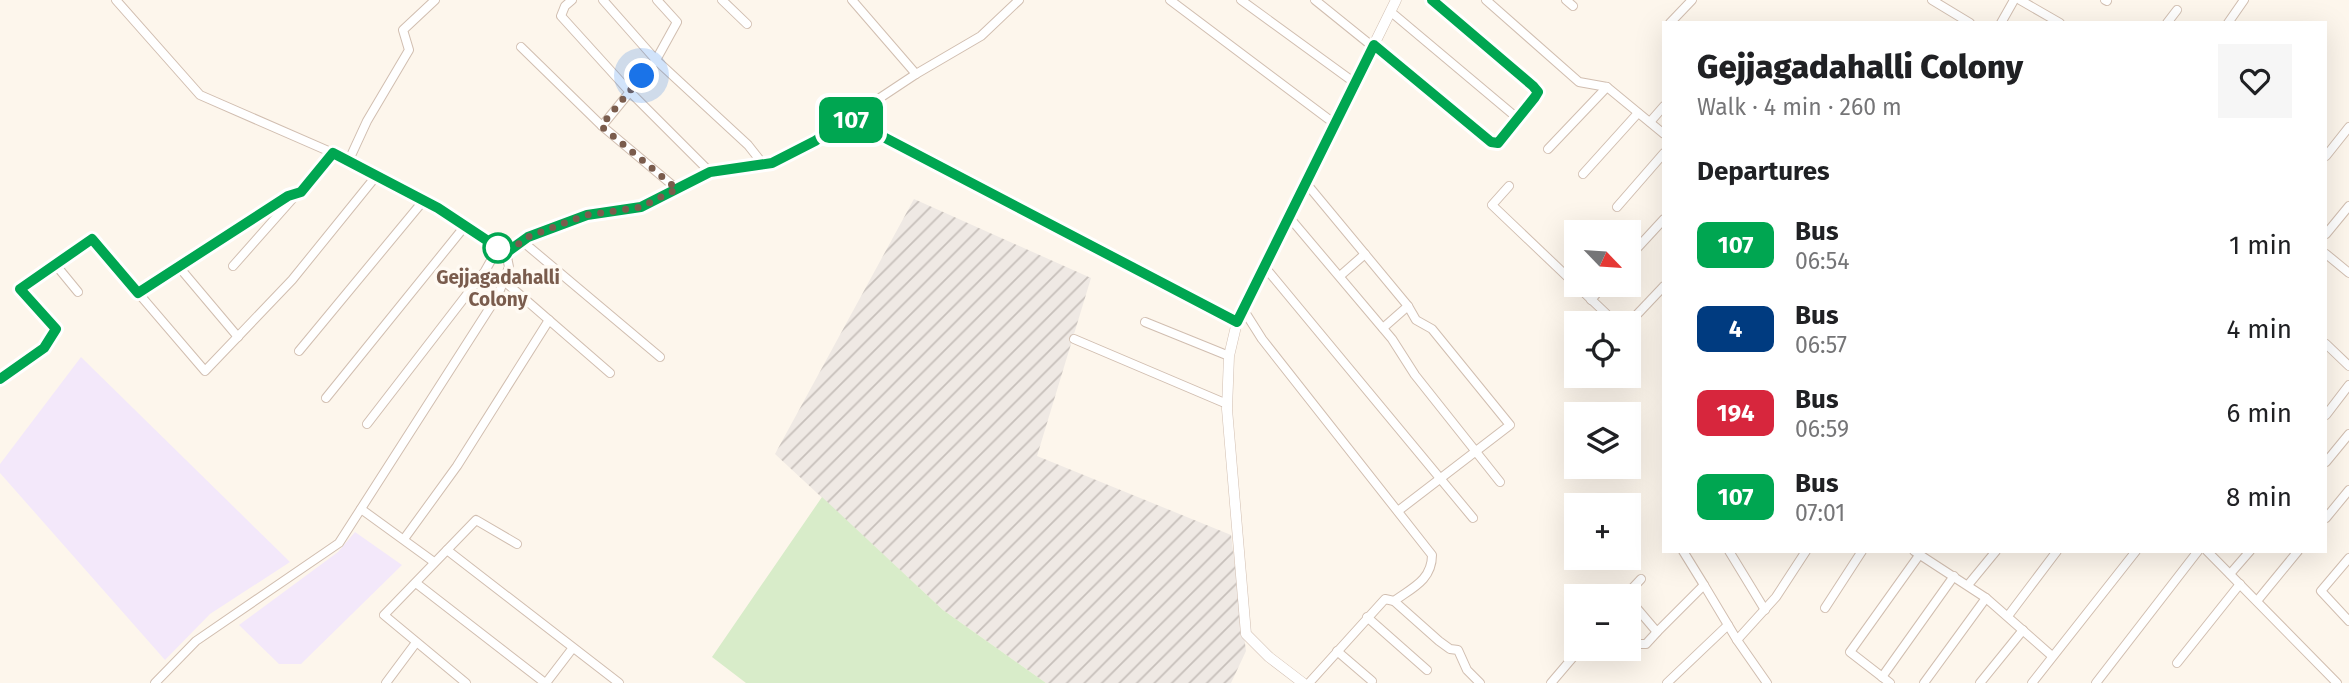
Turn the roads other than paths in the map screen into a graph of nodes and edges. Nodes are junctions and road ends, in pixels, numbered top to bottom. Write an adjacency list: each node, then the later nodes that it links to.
1 (116, 0): 45 (street)
2 (435, 0): 48 (street)
3 (572, 0): 34 (street)
4 (603, 0): 30 (street)
5 (657, 0): 30 (street)
6 (722, 0): 27 (street)
7 (852, 0): 31 (street)
8 (1019, 0): 31 (street)
9 (1170, 0): 40 (street)
10 (1241, 0): 32 (street)
11 (1315, 0): 28 (street)
12 (1432, 0): 37 (street)
13 (1486, 0): 33 (street)
14 (1692, 0): 21 (street)
15 (1932, 0): 22 (street)
16 (2014, 0): 23 (street)
17 (2020, 0): 24 (street)
18 (2244, 0): 26 (street)
19 (1393, 4): 28 (street); 37 (street)
20 (2177, 10): 25 (street)
21 (1672, 21)
22 (1967, 21)
23 (2002, 21)
24 (2057, 21)
25 (2169, 21)
26 (2233, 21)
27 (747, 24)
28 (1374, 45): 32 (street); 37 (street)
29 (521, 47): 41 (street)
30 (656, 60): 34 (street); 49 (street)
31 (916, 74): 38 (street)
32 (1355, 83): 40 (street)
33 (1607, 87): 36 (street); 44 (street)
34 (628, 91): 41 (street); 50 (street)
35 (1662, 108): 39 (street)
36 (1638, 113): 39 (street); 51 (street)
37 (1516, 117)
38 (849, 119): 49 (street); 86 (street)
39 (1650, 122): 43 (street)
40 (1335, 124): 53 (street)
41 (601, 126): 55 (street)
42 (2349, 127): 47 (street)
43 (1662, 132)
44 (1548, 149)
45 (333, 153): 48 (street); 56 (street)
46 (1662, 155): 59 (street)
47 (2327, 155)
48 (349, 160): 52 (street)
49 (763, 164): 50 (street)
50 (710, 172): 55 (street)
51 (1583, 174)
52 (377, 175): 57 (street); 88 (street)
53 (1306, 183): 60 (street); 67 (street)
54 (1509, 186): 79 (street)
55 (677, 189): 64 (street)
56 (301, 192): 70 (street); 72 (street)
57 (424, 201): 62 (street); 91 (street)
58 (2349, 206): 63 (street)
59 (1617, 207)
60 (1289, 217): 71 (street); 74 (street)
61 (1662, 221): 65 (street)
62 (466, 226): 66 (street); 98 (street)
63 (2327, 233)
64 (523, 241): 66 (street); 93 (street)
65 (1642, 243)
66 (502, 250): 75 (street); 101 (street)
67 (1365, 254): 74 (street); 80 (street)
68 (2327, 255): 73 (street)
69 (55, 264): 77 (street); 78 (street); 96 (street)
70 (233, 266)
71 (1264, 266): 81 (street); 105 (street)
72 (180, 267): 78 (street); 88 (street)
73 (2349, 273)
74 (1340, 276): 87 (street)
75 (504, 281): 84 (street); 108 (street)
76 (1662, 288): 83 (street)
77 (78, 292)
78 (138, 293): 88 (street)
79 (1591, 300): 82 (street)
80 (1408, 306): 87 (street); 103 (street)
81 (1243, 309): 86 (street); 109 (street)
82 (1602, 311)
83 (1640, 311)
84 (549, 320): 95 (street); 112 (street)
85 (1145, 322): 92 (street)
86 (1237, 322): 92 (street)
87 (1383, 328): 103 (street)
88 (238, 337)
89 (1074, 339): 99 (street)
90 (2327, 345): 94 (street)
91 (299, 351)
92 (1228, 356): 99 (street)
93 (660, 357)
94 (2349, 366)
95 (610, 373)
96 (0, 379)
97 (2349, 385): 100 (street)
98 (326, 398)
99 (1227, 404): 167 (street)
100 (2327, 411)
101 (367, 424)
102 (2349, 434): 104 (street)
103 (1476, 451): 105 (street); 106 (street)
104 (2327, 461)
105 (1441, 480): 109 (street); 111 (street)
106 (1500, 482)
107 (2349, 490): 110 (street)
108 (361, 509): 112 (street); 162 (street)
109 (1398, 511): 140 (street)
110 (2327, 517)
111 (1473, 518)
112 (404, 539): 128 (street)
113 (517, 544): 114 (street)
114 (447, 550): 128 (street); 154 (street)
115 (1684, 553): 137 (street)
116 (1730, 553): 143 (street)
117 (1805, 553): 143 (street)
118 (1861, 553): 142 (street)
119 (1917, 553): 132 (street); 160 (street)
120 (1994, 553): 138 (street)
121 (2055, 553): 145 (street)
122 (2134, 553): 156 (street)
123 (2196, 553): 176 (street)
124 (2209, 553): 131 (street)
125 (2248, 553): 131 (street)
126 (2296, 553): 141 (street)
127 (2349, 558): 129 (street)
128 (434, 562): 134 (street)
129 (2342, 566): 130 (street); 147 (street)
130 (2349, 573)
131 (2230, 574): 136 (street)
132 (1954, 576): 138 (street); 160 (street)
133 (1641, 579): 135 (street)
134 (416, 583): 152 (street); 165 (street)
135 (1637, 584)
136 (2240, 584): 141 (street); 158 (street)
137 (1704, 585): 148 (street); 150 (street)
138 (1968, 585): 139 (street)
139 (1986, 598): 145 (street); 173 (street)
140 (1394, 601): 146 (street); 169 (street)
141 (2257, 601): 177 (street)
142 (1825, 608)
143 (1765, 610): 151 (street)
144 (1641, 613): 150 (street)
145 (2008, 616): 149 (street)
146 (1367, 617): 155 (street); 159 (street)
147 (2349, 621)
148 (1728, 625): 151 (street); 171 (street)
149 (2023, 630): 156 (street); 174 (street)
150 (1657, 632): 153 (street)
151 (1737, 640): 172 (street)
152 (415, 644): 163 (street); 164 (street)
153 (1641, 644)
154 (572, 649): 165 (street); 166 (street)
155 (1338, 651): 161 (street); 168 (street)
156 (2052, 656): 175 (street)
157 (1570, 661): 170 (street)
158 (2177, 663)
159 (1427, 670)
160 (1886, 680)
161 (1371, 681)
162 (155, 683)
163 (386, 683)
164 (466, 683)
165 (546, 683)
166 (619, 683)
167 (1303, 683)
168 (1309, 683)
169 (1480, 683)
170 (1551, 683)
171 (1667, 683)
172 (1767, 683)
173 (1924, 683)
174 (1980, 683)
175 (2032, 683)
176 (2096, 683)
177 (2337, 683)

